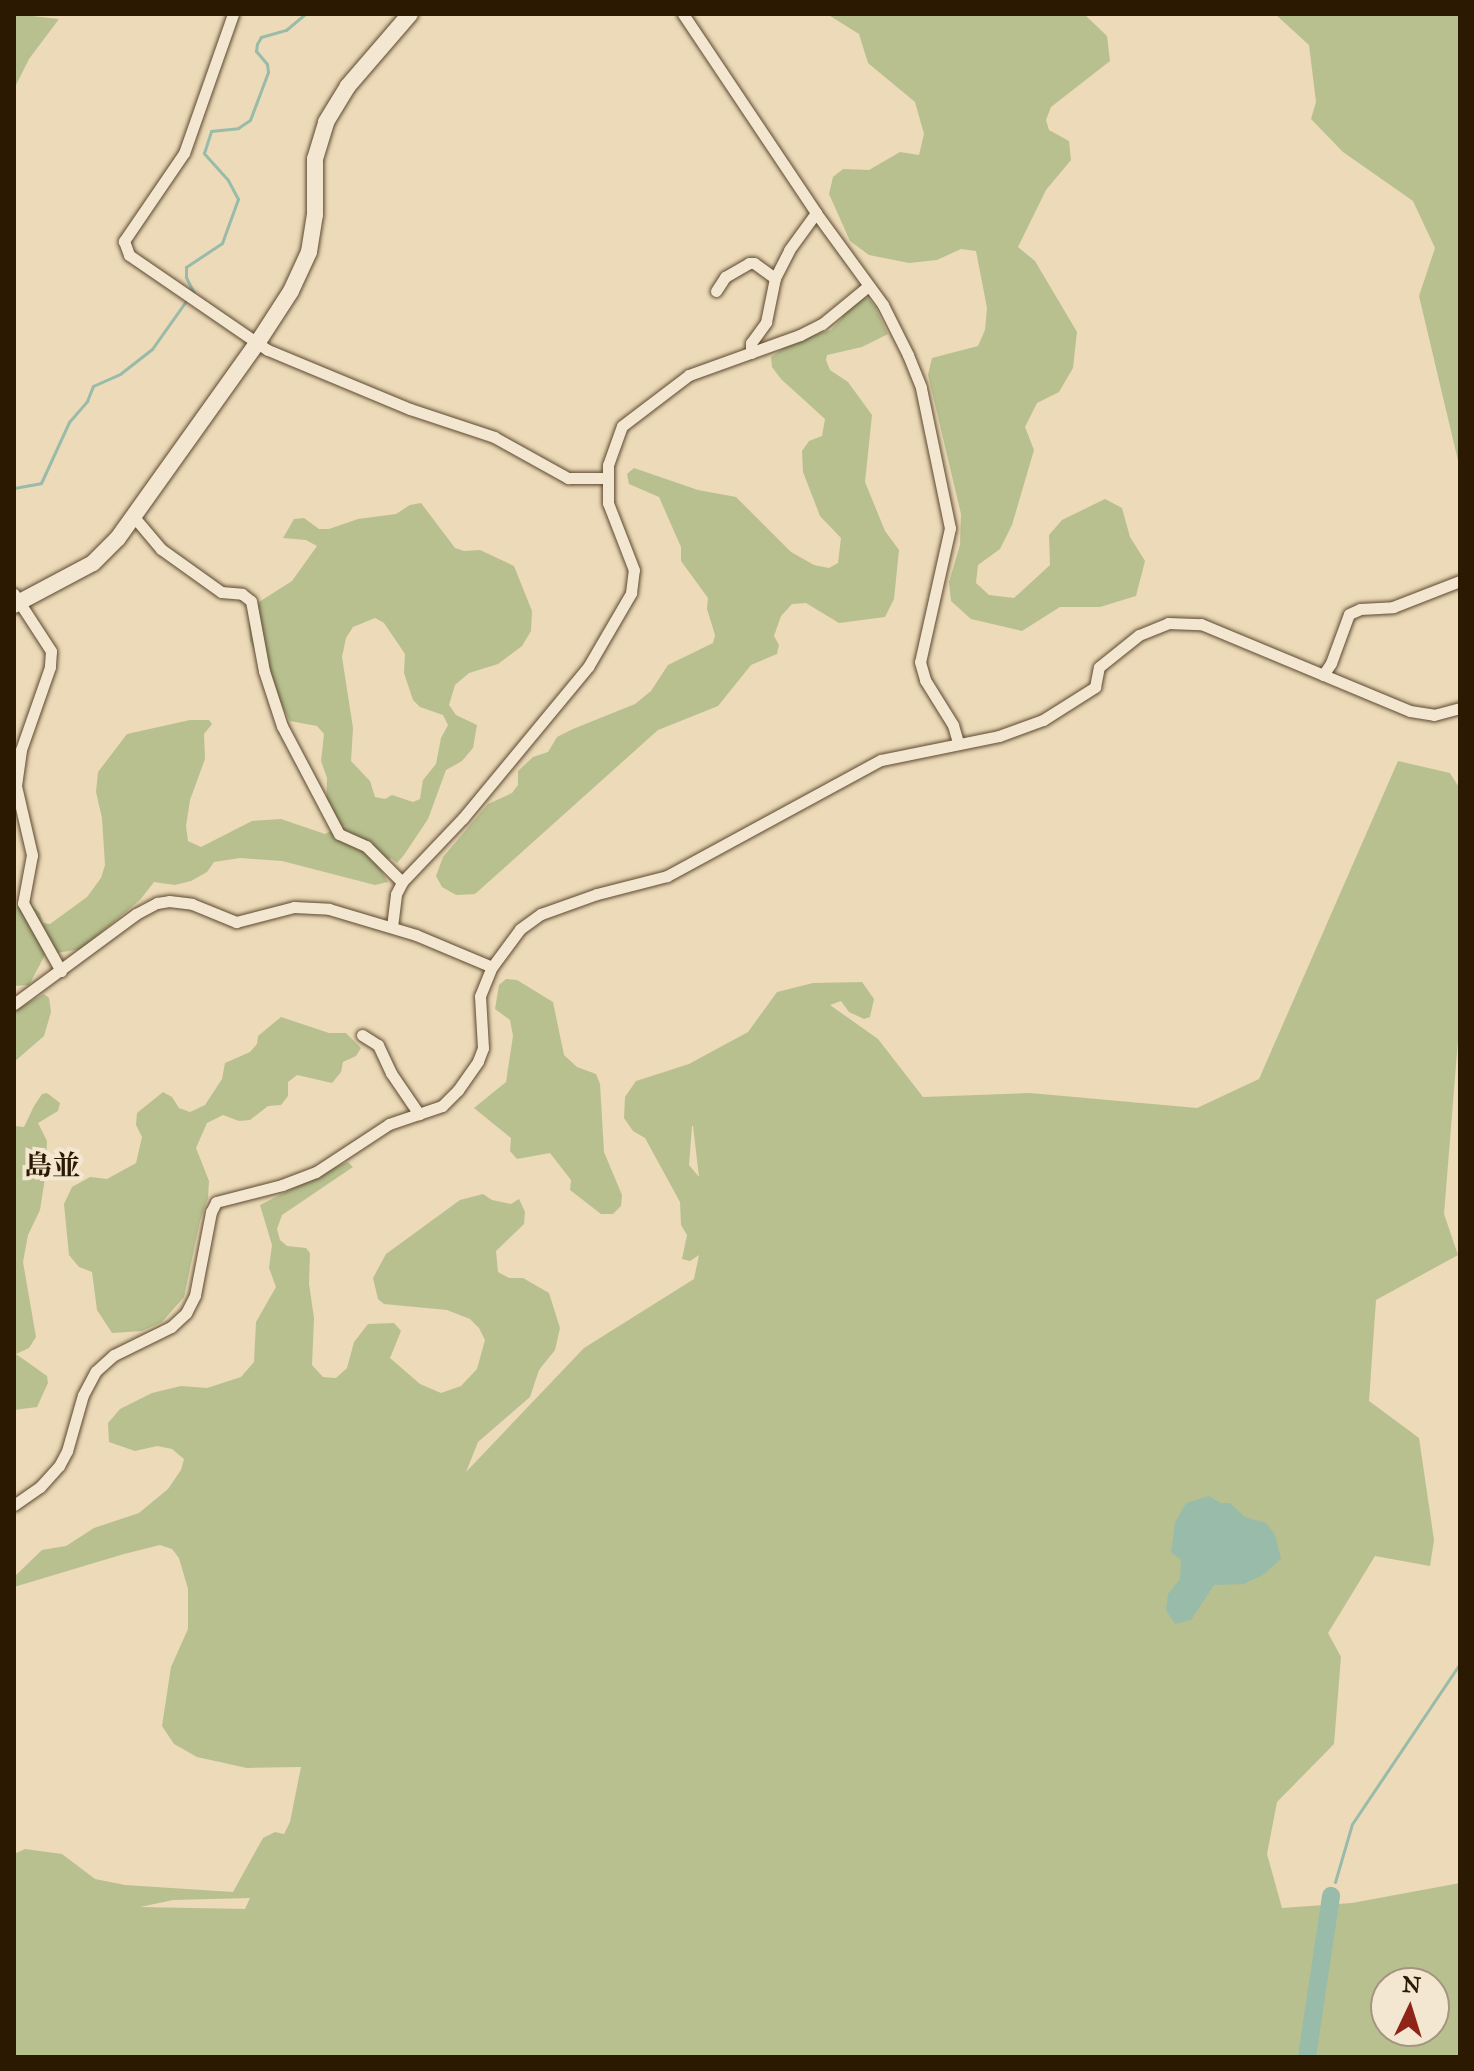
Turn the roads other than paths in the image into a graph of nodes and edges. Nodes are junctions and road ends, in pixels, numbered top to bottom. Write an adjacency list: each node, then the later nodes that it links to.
1 (233, 14): 8 (street)
2 (410, 14): 8 (street)
3 (683, 14): 4 (street)
4 (816, 213): 5 (street); 6 (street)
5 (775, 278): 7 (street); 9 (street)
6 (867, 287): 9 (street); 16 (street)
7 (716, 291)
8 (258, 342): 10 (street); 11 (street)
9 (751, 353): 10 (street)
10 (607, 478): 17 (street)
11 (134, 517): 13 (street); 17 (street)
12 (1460, 581): 14 (street)
13 (16, 600): 20 (street)
14 (1323, 675): 15 (street); 16 (street)
15 (1460, 708)
16 (958, 742): 19 (street)
17 (402, 882): 18 (street)
18 (392, 927): 19 (street); 20 (street)
19 (492, 967): 23 (street)
20 (61, 971): 21 (street)
21 (14, 1004)
22 (362, 1035): 23 (street)
23 (419, 1114): 24 (street)
24 (14, 1505)

